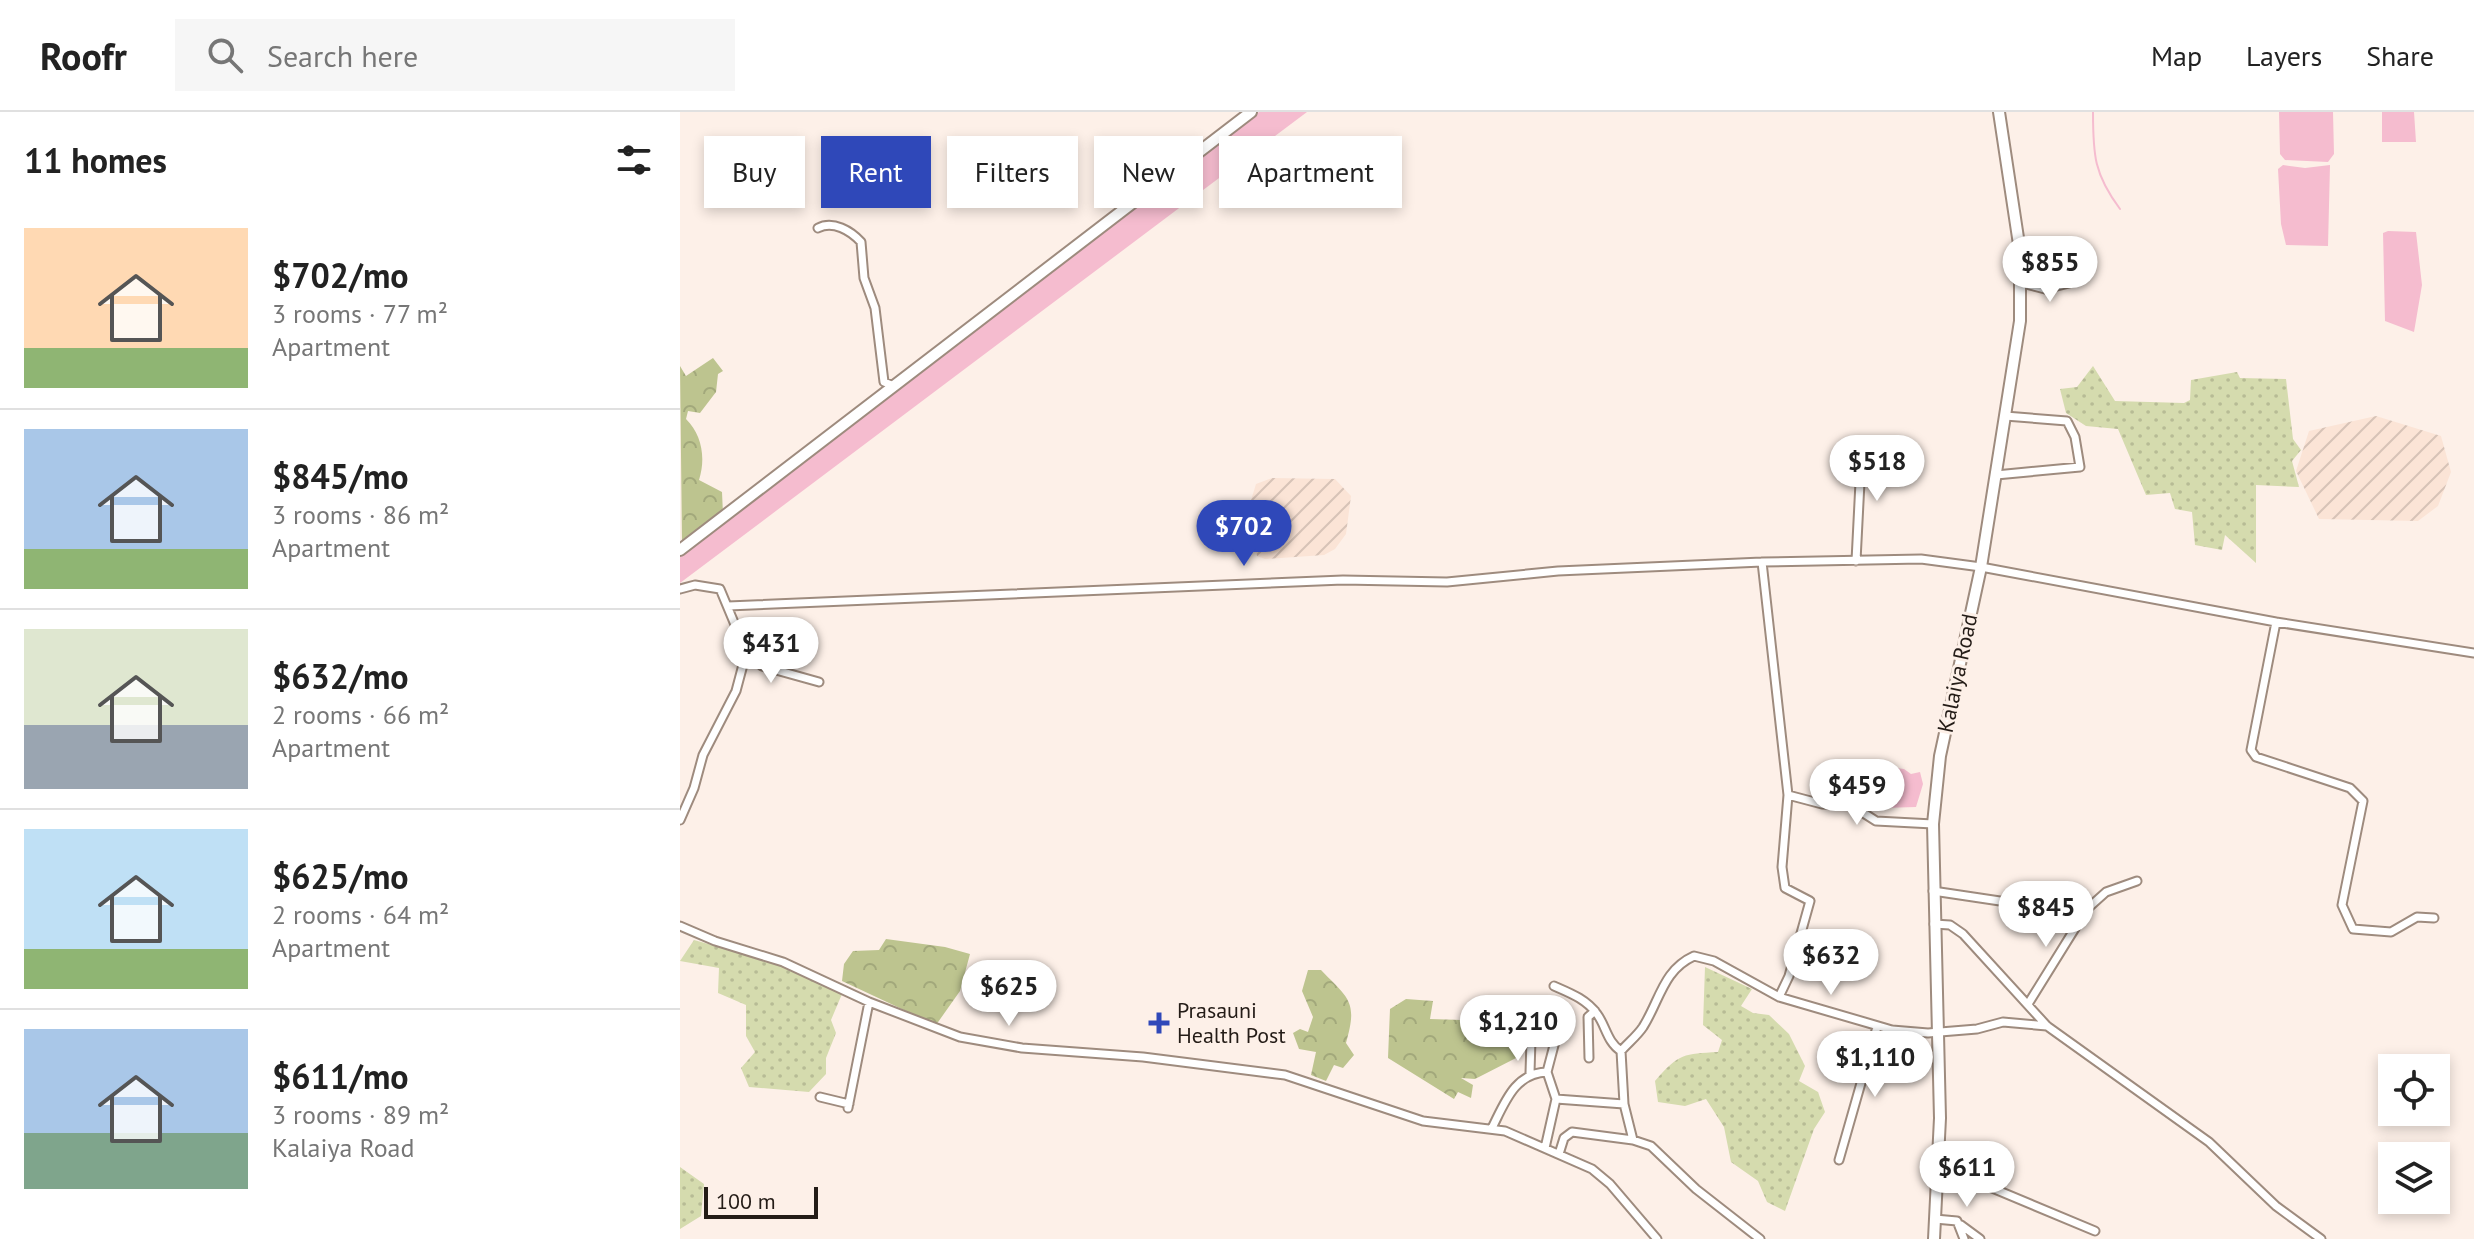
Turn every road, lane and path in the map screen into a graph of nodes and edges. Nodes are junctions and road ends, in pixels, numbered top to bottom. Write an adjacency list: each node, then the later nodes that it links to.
1 (1251, 112): 6 (main road)
2 (1999, 112): 5 (main road, Kalaiya Road)
3 (818, 228): 6 (street)
4 (2073, 282): 5 (street)
5 (2022, 283): 7 (main road, Kalaiya Road)
6 (894, 386): 10 (main road)
7 (2005, 416): 9 (main road, Kalaiya Road); 9 (street)
8 (1862, 443): 11 (street)
9 (1996, 475): 13 (main road, Kalaiya Road)
10 (680, 550)
11 (1856, 561): 12 (street); 13 (street)
12 (1762, 562): 15 (street); 20 (street)
13 (1981, 567): 16 (street); 22 (main road, Kalaiya Road)
14 (680, 589): 15 (street)
15 (728, 606): 17 (street)
16 (2276, 622): 18 (street); 26 (street)
17 (744, 649): 19 (street); 21 (street)
18 (2474, 653)
19 (819, 682)
20 (1788, 795): 22 (street); 30 (street)
21 (680, 820)
22 (1933, 824): 24 (main road, Kalaiya Road)
23 (2137, 881): 25 (street)
24 (1933, 891): 25 (street); 27 (main road, Kalaiya Road)
25 (2082, 918): 32 (street)
26 (2434, 918)
27 (1934, 924): 32 (street); 38 (main road, Kalaiya Road)
28 (680, 926): 31 (street)
29 (1554, 986): 34 (street)
30 (1779, 997): 37 (street); 39 (street)
31 (869, 1002): 43 (street); 46 (street)
32 (2028, 1004): 36 (street)
33 (1563, 1011): 35 (street)
34 (1595, 1011): 39 (street); 40 (street)
35 (1559, 1021): 41 (street); 42 (street)
36 (2047, 1026): 38 (street); 60 (street)
37 (1877, 1027): 38 (street); 50 (street)
38 (1938, 1031): 51 (main road, Kalaiya Road)
39 (1621, 1051): 45 (street)
40 (1589, 1058)
41 (1547, 1072): 42 (street); 44 (street)
42 (1530, 1073): 46 (street)
43 (820, 1097)
44 (1556, 1099): 45 (street); 48 (street)
45 (1624, 1104): 47 (street)
46 (1492, 1128): 48 (street)
47 (1633, 1140): 49 (street); 56 (street)
48 (1545, 1148): 49 (street)
49 (1559, 1154): 55 (street)
50 (1839, 1160)
51 (1937, 1165): 52 (main road, Kalaiya Road); 54 (street)
52 (1935, 1219): 53 (street); 57 (main road, Kalaiya Road)
53 (1961, 1225): 58 (street); 59 (street)
54 (2095, 1231)
55 (1657, 1239)
56 (1760, 1239)
57 (1934, 1239)
58 (1964, 1239)
59 (1980, 1239)
60 (2321, 1239)

